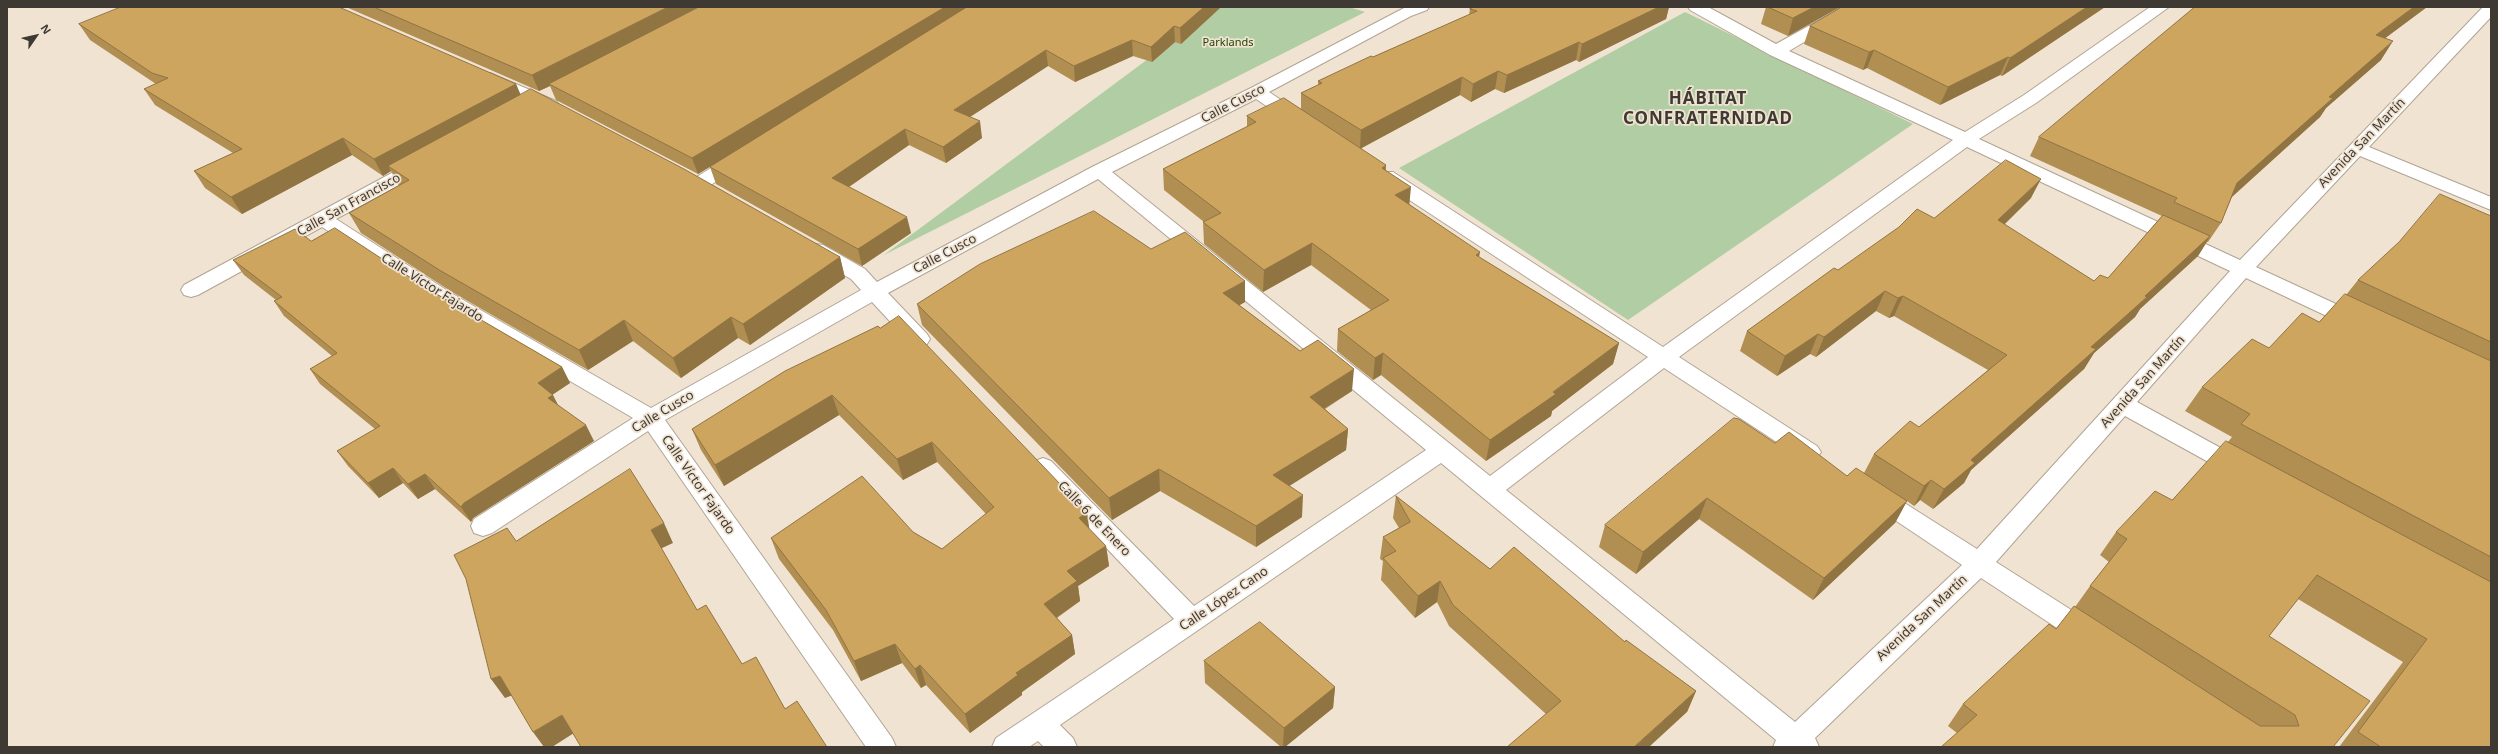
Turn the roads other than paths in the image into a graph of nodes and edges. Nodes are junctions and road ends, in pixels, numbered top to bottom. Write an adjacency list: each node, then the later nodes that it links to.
1 (1696, 7): 6 (street)
2 (1855, 7): 6 (street)
3 (2161, 7): 14 (street)
4 (2491, 8): 15 (street, Avenida San Martín)
5 (1405, 9): 9 (street, Calle Cusco)
6 (1776, 51): 14 (street)
7 (474, 71): 10 (street)
8 (561, 89): 10 (street)
9 (1257, 92): 13 (street); 19 (street, Calle Cusco)
10 (540, 100): 11 (street); 12 (street)
11 (519, 112)
12 (568, 115)
13 (1317, 131)
14 (1964, 140): 24 (street); 29 (street)
15 (2356, 148): 21 (street); 24 (street, Avenida San Martín)
16 (752, 151): 20 (street)
17 (435, 158): 22 (street, Calle San Francisco)
18 (1371, 166): 29 (street)
19 (1099, 171): 26 (street, Calle Cusco); 32 (street)
20 (720, 195)
21 (2491, 204)
22 (323, 219): 25 (street, Calle San Francisco); 31 (street, Calle Víctor Fajardo)
23 (802, 242): 26 (street)
24 (2244, 268): 27 (street); 30 (street, Avenida San Martín)
25 (191, 290)
26 (874, 292): 28 (street); 31 (street, Calle Cusco)
27 (2371, 329)
28 (935, 354)
29 (1665, 356): 34 (street); 37 (street)
30 (2123, 405): 35 (street); 39 (street, Avenida San Martín)
31 (651, 418): 38 (street, Calle Cusco); 44 (street, Calle Víctor Fajardo)
32 (1442, 450): 37 (street); 40 (street, Calle López Cano)
33 (1028, 451): 40 (street, Calle 6 de Enero)
34 (1829, 465)
35 (2262, 481)
36 (1861, 486): 39 (street)
37 (1490, 489): 43 (street)
38 (483, 526)
39 (1979, 564): 41 (street); 43 (street, Avenida San Martín)
40 (1192, 621): 42 (street, Calle López Cano)
41 (2104, 645)
42 (1040, 724): 45 (street, Calle López Cano); 46 (street)
43 (1796, 744)
44 (882, 747)
45 (1006, 747)
46 (1063, 747)

